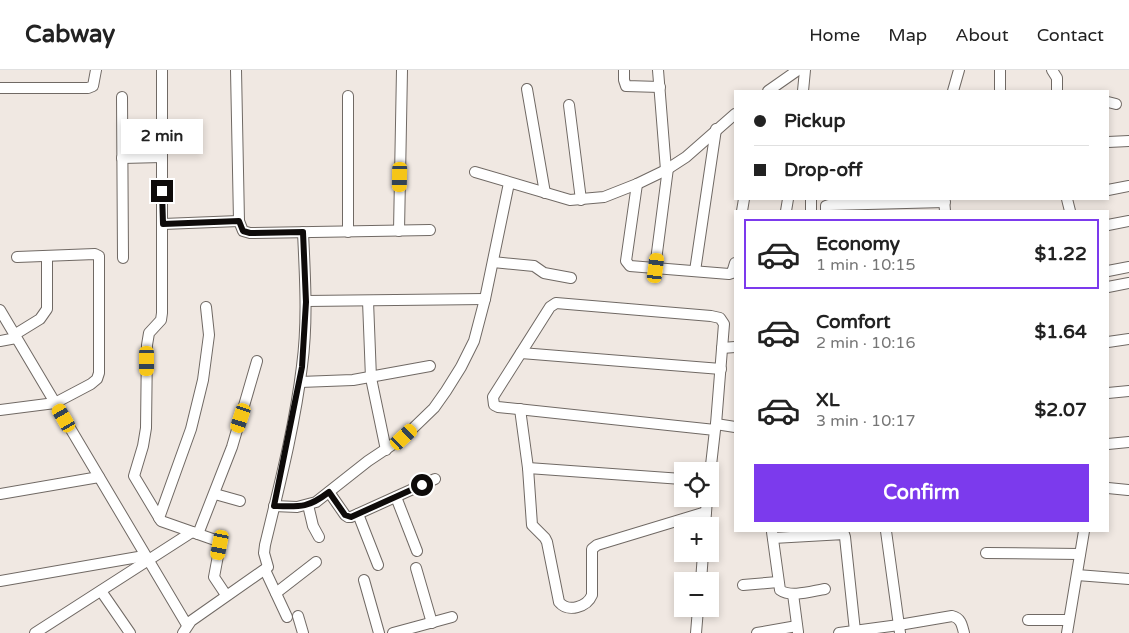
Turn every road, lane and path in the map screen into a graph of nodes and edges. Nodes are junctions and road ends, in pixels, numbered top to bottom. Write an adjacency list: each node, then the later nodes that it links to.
1 (96, 70): 13 (street)
2 (162, 70): 27 (street)
3 (236, 70): 41 (street)
4 (402, 70): 45 (street)
5 (624, 70): 12 (street)
6 (658, 70): 12 (street)
7 (798, 70): 15 (street)
8 (805, 70): 16 (street)
9 (958, 70): 17 (street)
10 (1000, 70): 18 (street)
11 (1052, 70): 19 (street)
12 (660, 87): 31 (street)
13 (0, 88)
14 (527, 89): 37 (street)
15 (769, 90)
16 (803, 90)
17 (954, 90)
18 (1000, 90)
19 (1057, 90)
20 (348, 96): 48 (street)
21 (122, 97): 30 (street)
22 (569, 105): 38 (street)
23 (734, 115): 24 (street)
24 (716, 129): 31 (street); 56 (street)
25 (191, 141): 27 (street)
26 (1129, 141): 28 (street)
27 (162, 142): 29 (street)
28 (1109, 142)
29 (162, 157): 30 (street); 43 (street)
30 (122, 158): 51 (street)
31 (667, 169): 34 (street); 55 (street)
32 (474, 172): 33 (street)
33 (509, 183): 37 (street); 52 (street)
34 (637, 184): 38 (street); 55 (street)
35 (1129, 186): 36 (street)
36 (1109, 190)
37 (545, 193): 38 (street)
38 (581, 200)
39 (945, 204): 40 (street)
40 (826, 210)
41 (239, 221): 43 (street); 47 (street)
42 (1129, 221): 44 (street)
43 (163, 224): 106 (street)
44 (1109, 225)
45 (399, 230): 46 (street); 48 (street)
46 (430, 230)
47 (303, 232): 48 (street); 63 (street)
48 (348, 232)
49 (47, 256): 50 (street); 66 (street); 80 (street)
50 (17, 257)
51 (123, 258)
52 (493, 262): 58 (street); 61 (street)
53 (734, 266): 56 (street)
54 (1129, 267): 57 (street)
55 (656, 268): 56 (street)
56 (695, 271)
57 (1109, 271)
58 (572, 278)
59 (1129, 283): 60 (street)
60 (1109, 287)
61 (485, 299): 62 (street); 87 (street)
62 (368, 301): 63 (street); 76 (street)
63 (306, 302): 77 (street)
64 (206, 307): 106 (street)
65 (0, 310): 66 (street)
66 (15, 337): 68 (street); 80 (street)
67 (1129, 339): 69 (street)
68 (0, 341)
69 (1109, 342)
70 (734, 347): 71 (street)
71 (722, 348): 72 (street); 75 (street)
72 (521, 353): 75 (street); 82 (street)
73 (258, 361): 97 (street)
74 (430, 366): 76 (street)
75 (721, 369): 83 (street)
76 (370, 376): 77 (street); 87 (street)
77 (300, 382): 101 (street)
78 (1129, 391): 79 (street)
79 (1109, 393)
80 (55, 403): 81 (street); 90 (street)
81 (0, 410)
82 (520, 410): 83 (street); 89 (street)
83 (716, 427): 84 (street); 88 (street)
84 (734, 427)
85 (1129, 442): 86 (street)
86 (1109, 444)
87 (386, 450): 95 (street)
88 (712, 462)
89 (528, 468): 91 (street); 103 (street)
90 (99, 477): 96 (street); 115 (street)
91 (674, 478)
92 (435, 479): 98 (street)
93 (1109, 488): 94 (street)
94 (1128, 490)
95 (329, 492): 100 (street); 104 (street)
96 (0, 494)
97 (215, 494): 99 (street); 109 (street)
98 (396, 497): 104 (street); 112 (street)
99 (240, 501)
100 (308, 505): 101 (street); 111 (street)
101 (274, 506): 119 (street)
102 (707, 507): 103 (street)
103 (706, 512): 105 (street)
104 (358, 514): 117 (street)
105 (706, 517)
106 (158, 518): 109 (street)
107 (886, 532): 139 (street)
108 (1084, 532): 114 (street)
109 (195, 533): 115 (street); 130 (street)
110 (772, 535): 124 (street); 141 (street)
111 (318, 538)
112 (417, 551)
113 (986, 553): 114 (street)
114 (1080, 554): 120 (street)
115 (146, 558): 123 (street); 127 (street); 138 (street)
116 (316, 562): 128 (street)
117 (378, 565)
118 (416, 568): 137 (street)
119 (264, 570): 128 (street); 130 (street)
120 (1077, 575): 121 (street); 136 (street)
121 (1129, 579)
122 (364, 580): 147 (street)
123 (0, 581)
124 (778, 582): 125 (street); 129 (street)
125 (743, 585)
126 (825, 589): 129 (street)
127 (101, 591): 144 (street); 145 (street)
128 (276, 593): 132 (street)
129 (793, 594): 140 (street)
130 (226, 595): 138 (street)
131 (298, 616): 146 (street)
132 (287, 617)
133 (452, 617): 137 (street)
134 (697, 617): 148 (street)
135 (1028, 620): 136 (street)
136 (1068, 620): 152 (street)
137 (432, 623): 143 (street)
138 (185, 629)
139 (900, 629): 142 (street); 151 (street)
140 (797, 630): 149 (street)
141 (855, 631): 142 (street); 150 (street)
142 (867, 631)
143 (398, 632)
144 (35, 633)
145 (130, 633)
146 (303, 633)
147 (379, 633)
148 (696, 633)
149 (757, 633)
150 (839, 633)
151 (964, 633)
152 (1067, 633)

